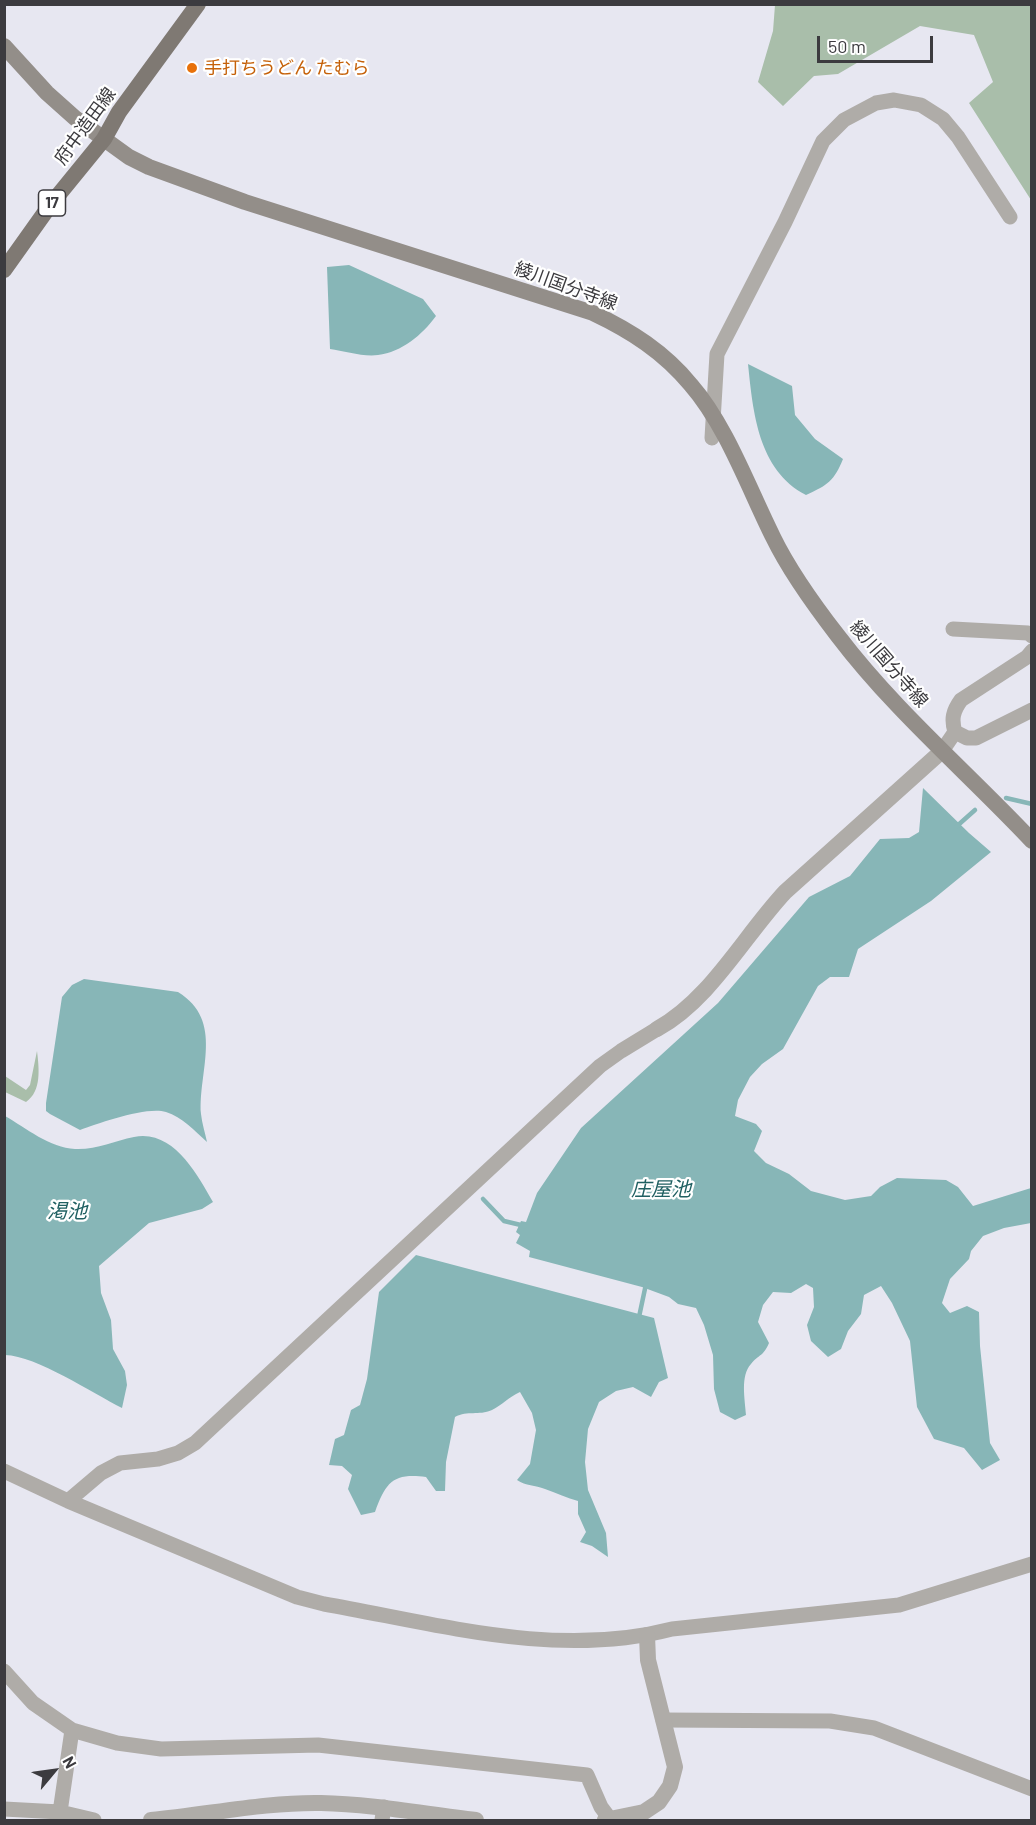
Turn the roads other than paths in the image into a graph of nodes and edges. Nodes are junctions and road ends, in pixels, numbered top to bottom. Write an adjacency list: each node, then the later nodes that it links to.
1 (198, 4): 3 (main road, 府中造田線 / 17)
2 (4, 46): 3 (main road, 綾川国分寺線)
3 (104, 139): 5 (main road, 府中造田線 / 17); 6 (main road, 綾川国分寺線)
4 (1010, 217): 6 (street)
5 (4, 270)
6 (715, 419): 7 (street); 13 (main road, 綾川国分寺線)
7 (712, 438)
8 (953, 629): 9 (street)
9 (1032, 636)
10 (1032, 651): 12 (street)
11 (1032, 710): 12 (street)
12 (956, 732): 13 (street)
13 (942, 751): 14 (main road, 綾川国分寺線); 15 (street)
14 (1032, 841)
15 (657, 1029): 17 (street)
16 (4, 1471): 17 (street)
17 (68, 1501): 19 (street)
18 (1032, 1563): 19 (street)
19 (647, 1635): 21 (street)
20 (4, 1671): 22 (street)
21 (663, 1720): 23 (street); 28 (street)
22 (72, 1730): 25 (street); 28 (street)
23 (1032, 1789)
24 (4, 1809): 25 (street)
25 (60, 1812): 29 (street)
26 (383, 1814): 27 (street); 30 (street)
27 (158, 1820)
28 (607, 1820)
29 (94, 1821)
30 (476, 1821)

